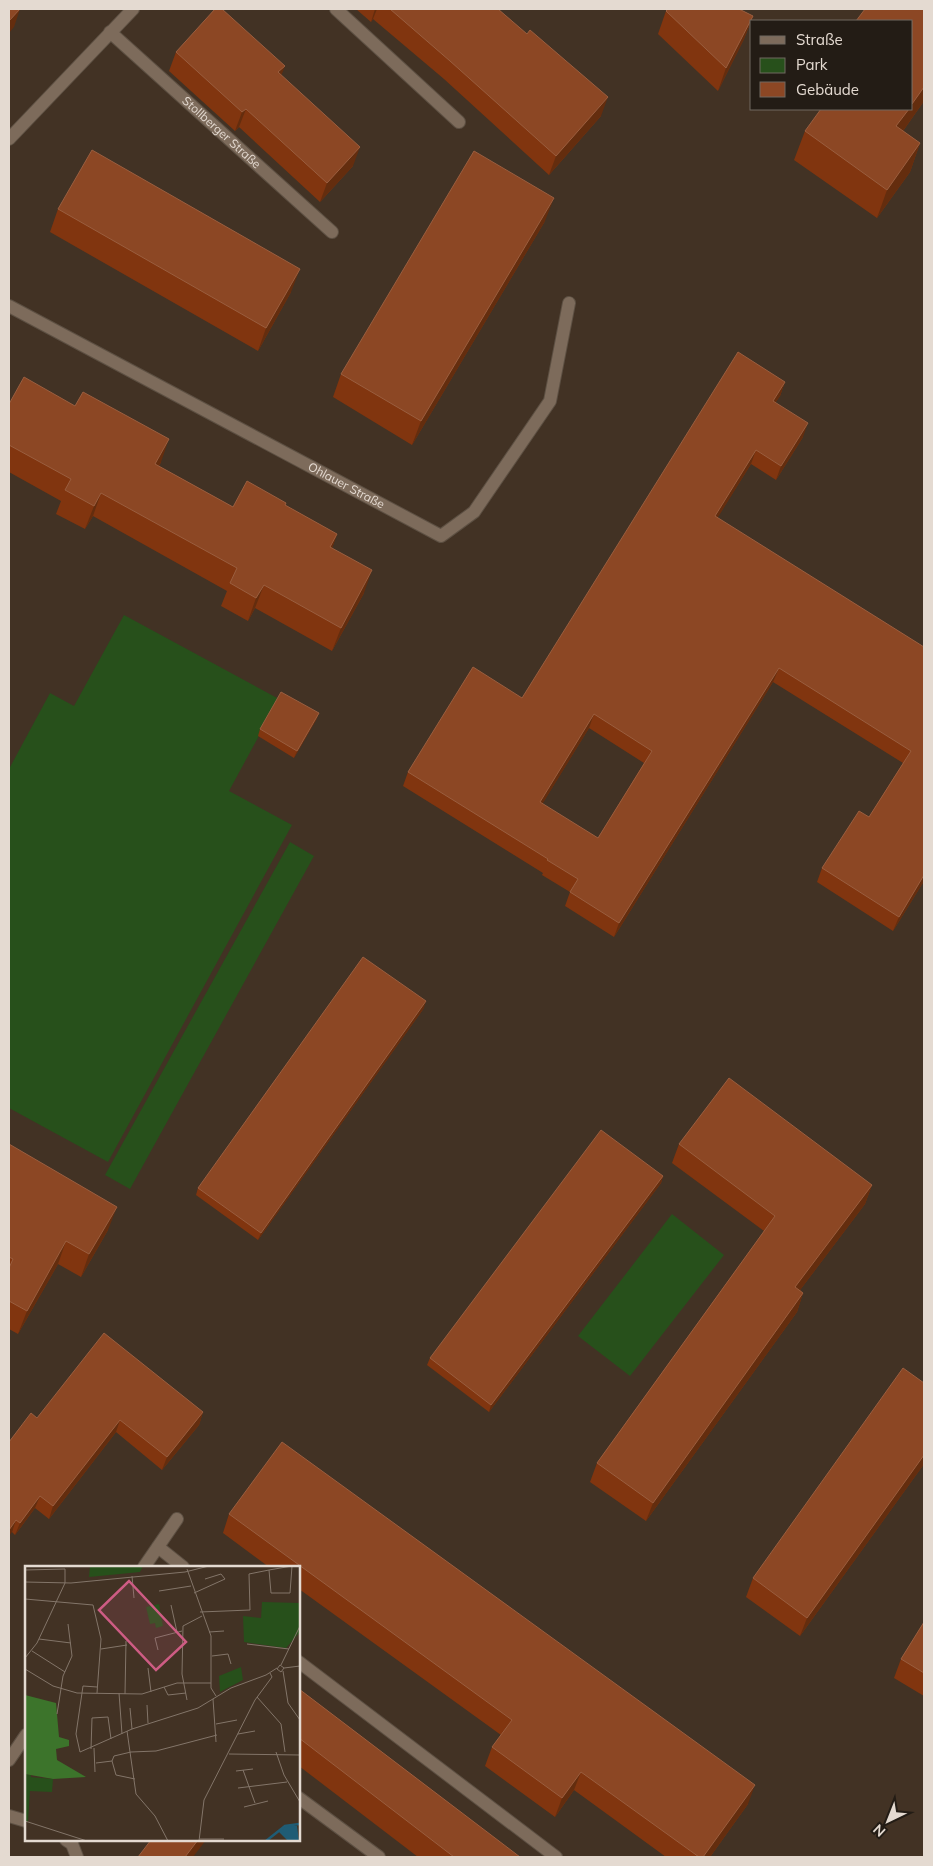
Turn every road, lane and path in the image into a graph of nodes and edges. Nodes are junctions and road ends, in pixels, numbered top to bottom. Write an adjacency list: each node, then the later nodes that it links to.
1 (132, 9): 3 (street)
2 (336, 9): 4 (street)
3 (110, 32): 5 (street); 6 (street, Stollberger Straße)
4 (458, 122)
5 (9, 139)
6 (332, 232)
7 (569, 302): 8 (street, Ohlauer Straße)
8 (9, 306)
9 (177, 1519): 10 (street)
10 (158, 1547): 11 (street); 12 (street)
11 (145, 1566)
12 (182, 1566)
13 (300, 1663): 22 (street)
14 (25, 1736): 15 (street)
15 (9, 1760)
16 (300, 1799): 21 (street)
17 (9, 1816): 18 (street)
18 (25, 1821)
19 (68, 1841): 20 (street)
20 (77, 1857)
21 (379, 1857)
22 (556, 1857)

